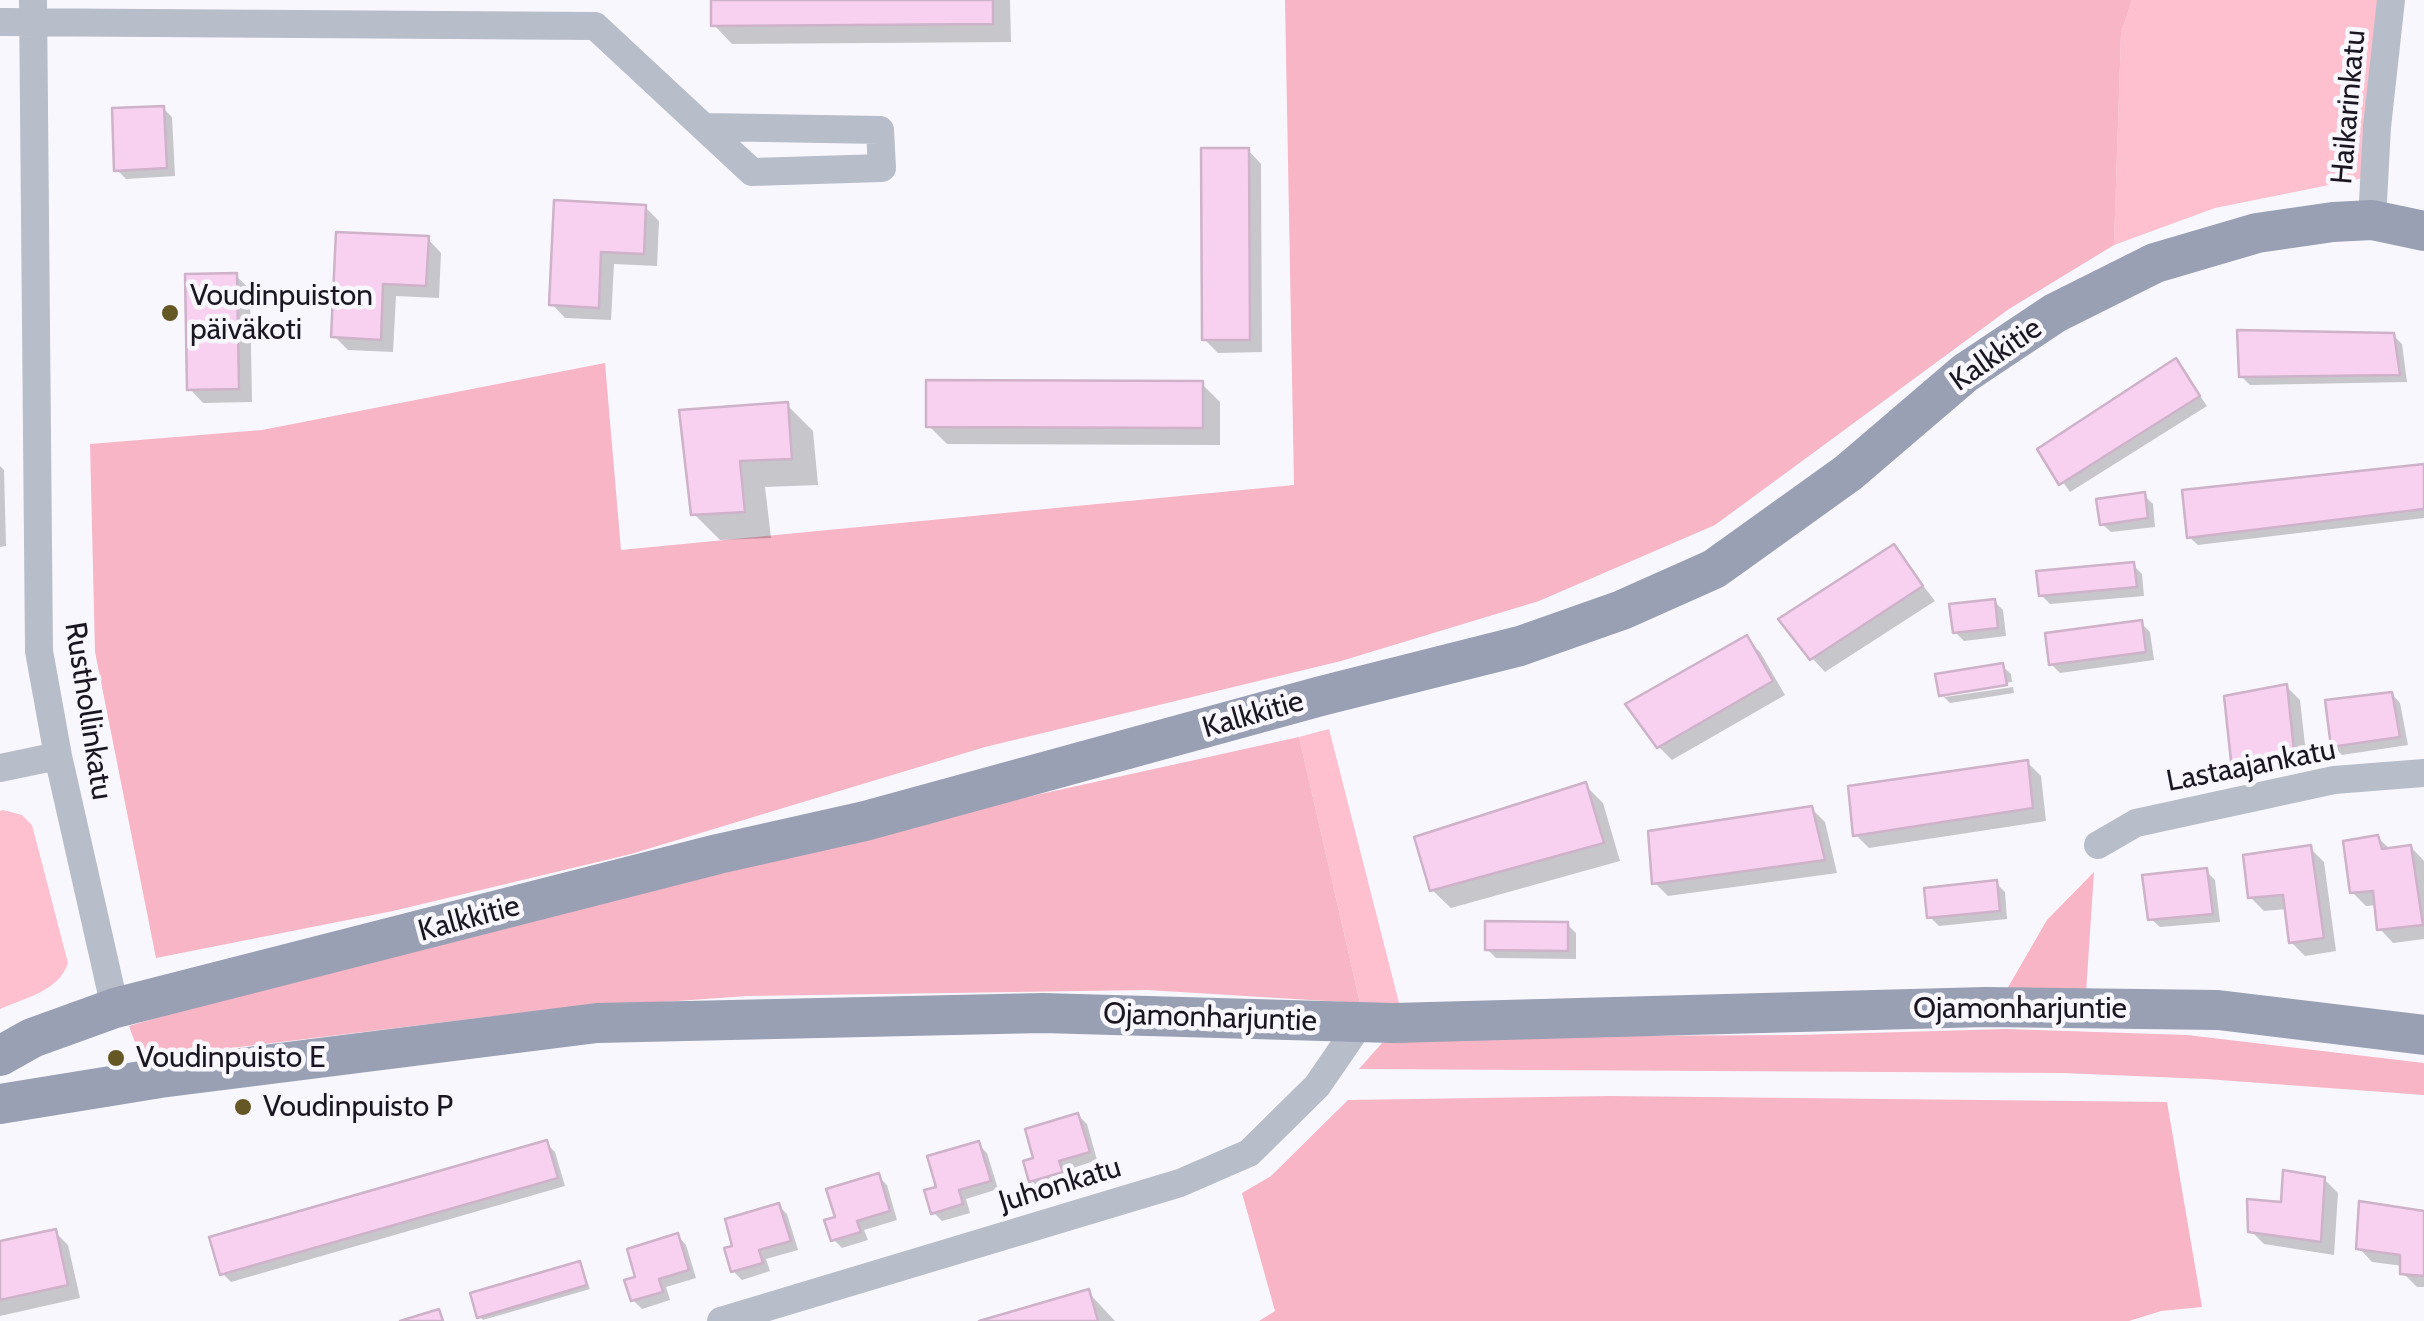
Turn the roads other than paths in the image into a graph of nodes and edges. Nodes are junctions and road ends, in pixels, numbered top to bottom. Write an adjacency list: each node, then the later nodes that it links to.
1 (2391, 0): 5 (street, Haikarinkatu)
2 (34, 10): 3 (street); 4 (street); 7 (street, Rusthollinkatu)
3 (0, 22)
4 (707, 127): 4 (street)
5 (2372, 220): 6 (street, Kalkkitie); 11 (street, Kalkkitie)
6 (2424, 231)
7 (58, 756): 8 (street); 11 (street, Rusthollinkatu)
8 (0, 768)
9 (2424, 773): 10 (street, Lastaajankatu)
10 (2098, 845)
11 (115, 1008): 14 (street, Kalkkitie)
12 (1360, 1022): 13 (street, Ojamonharjuntie); 15 (street, Ojamonharjuntie); 16 (street, Juhonkatu)
13 (2424, 1035)
14 (0, 1056)
15 (0, 1104)
16 (721, 1321)

